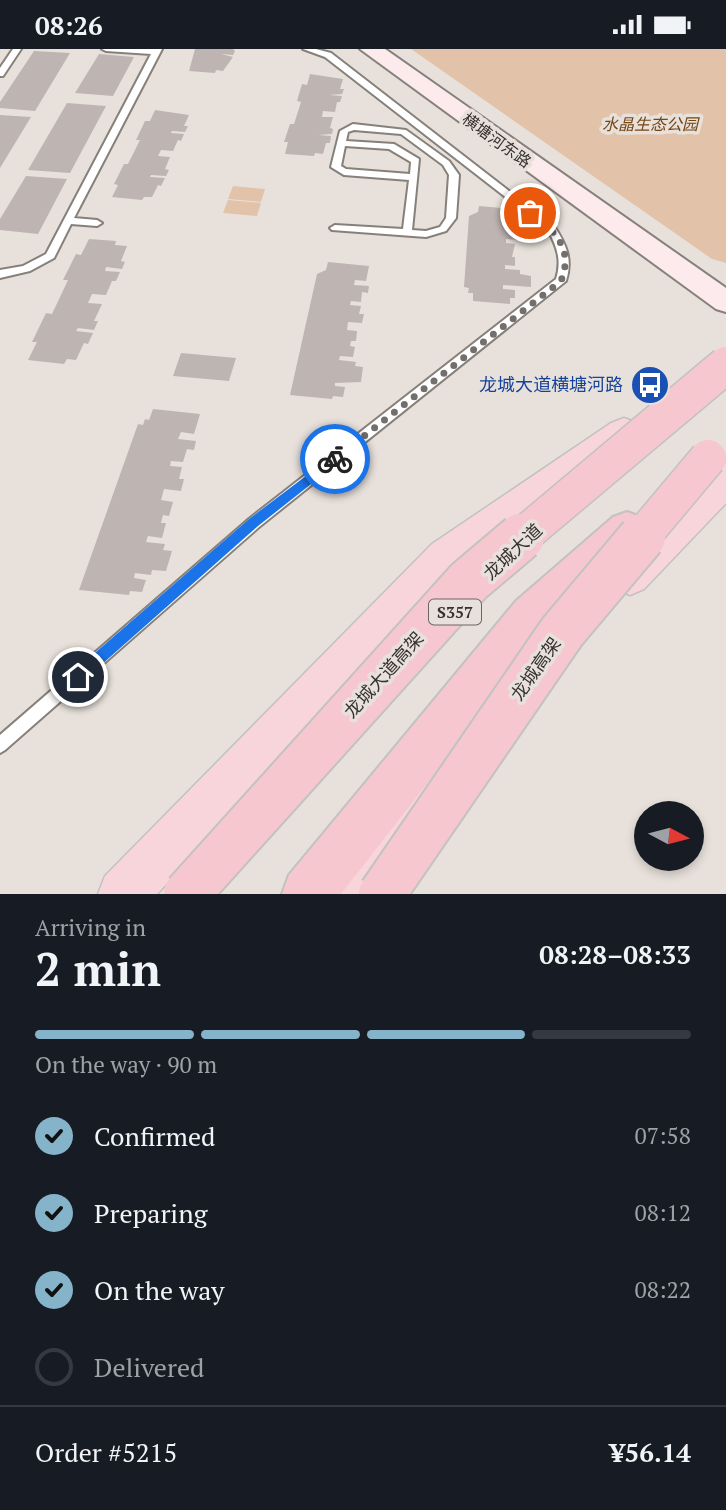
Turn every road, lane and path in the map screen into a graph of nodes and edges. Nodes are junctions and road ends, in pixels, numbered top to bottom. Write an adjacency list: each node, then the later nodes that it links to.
1 (17, 49): 7 (lane)
2 (106, 49): 6 (lane)
3 (307, 49): 21 (lane)
4 (371, 49): 16 (main road, 横塘河东路)
5 (392, 49): 15 (main road, 横塘河东路)
6 (156, 51): 10 (lane)
7 (0, 74)
8 (342, 143): 9 (lane); 9 (lane); 13 (lane)
9 (414, 177): 13 (lane)
10 (68, 221): 11 (lane); 14 (lane)
11 (97, 223)
12 (335, 228): 13 (lane)
13 (407, 233)
14 (0, 274)
15 (726, 282)
16 (726, 302)
17 (726, 350): 19 (main road, 龙城大道 / S357)
18 (726, 365): 23 (highway, 龙城大道高架, bridge)
19 (679, 395): 22 (main road); 24 (main road, 龙城大道 / S357)
20 (720, 460): 25 (highway, bridge); 26 (main road); 27 (highway, 龙城高架, bridge)
21 (0, 745)
22 (123, 894)
23 (187, 894)
24 (205, 894)
25 (308, 894)
26 (334, 894)
27 (382, 894)

